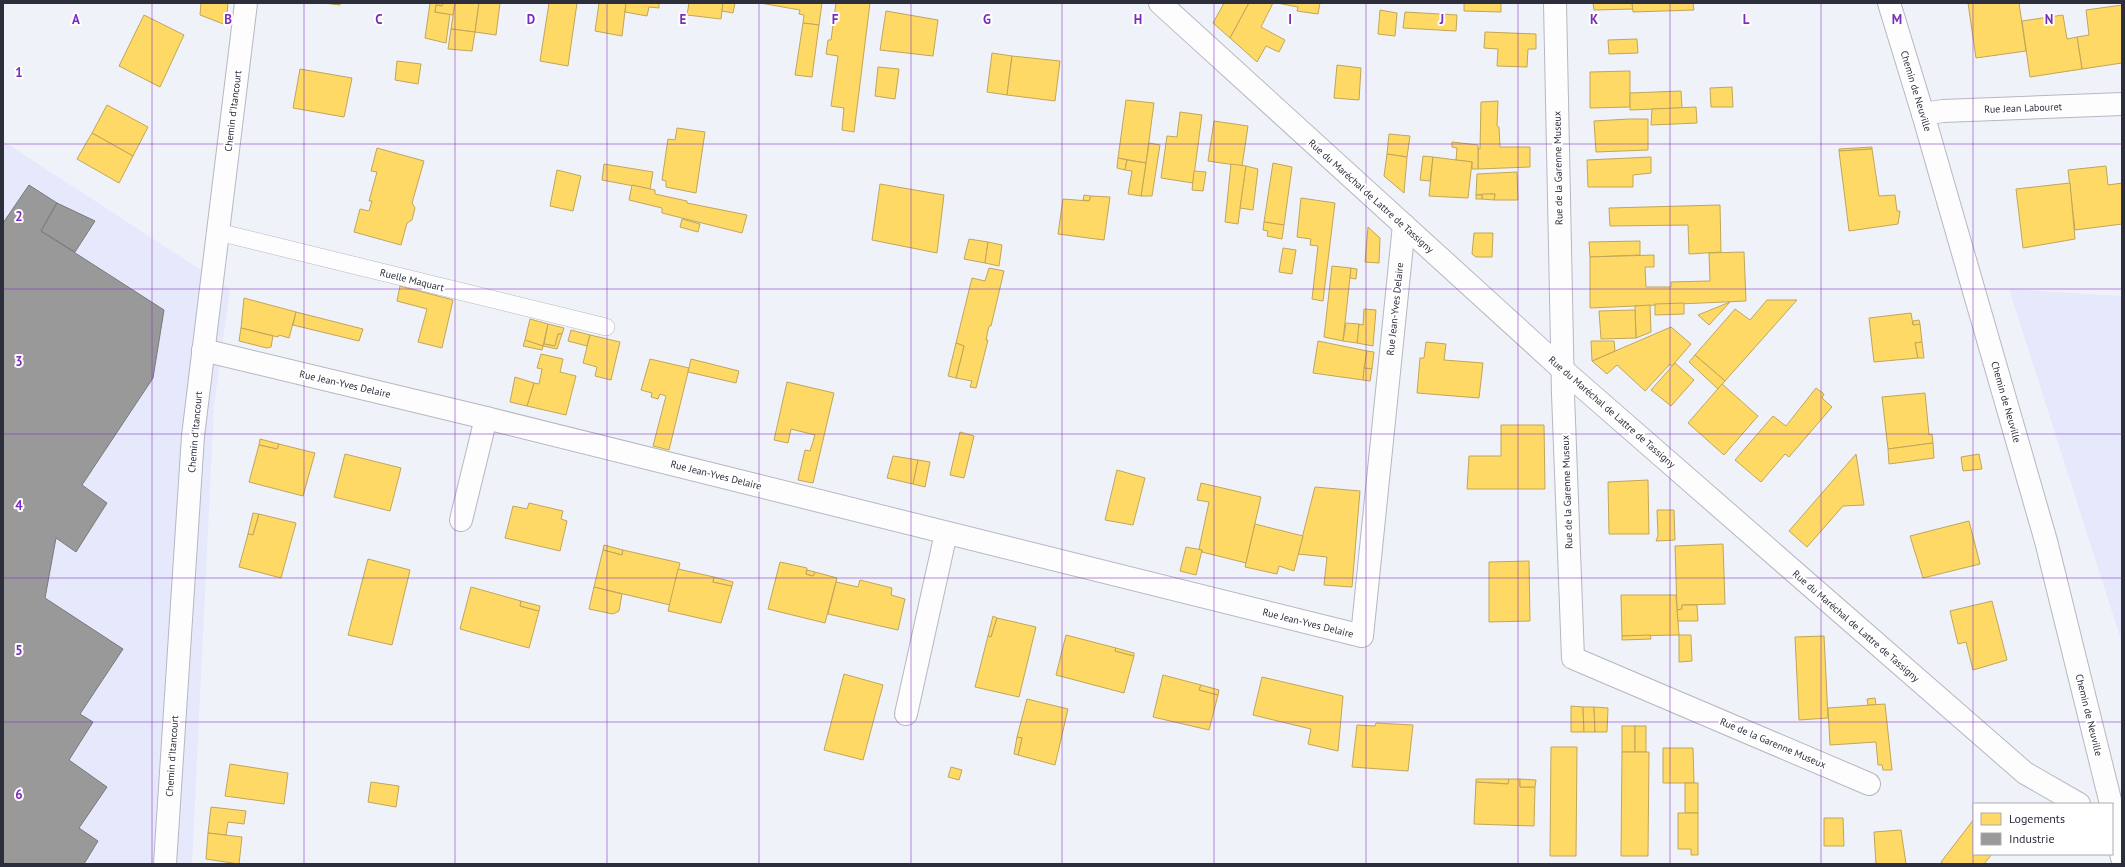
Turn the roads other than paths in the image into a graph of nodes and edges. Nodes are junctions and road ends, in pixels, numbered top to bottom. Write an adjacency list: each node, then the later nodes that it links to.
1 (246, 3): 8 (street, Chemin d'Itancourt)
2 (1160, 3): 7 (street, Rue du Maréchal de Lattre de Tassigny)
3 (1555, 3): 11 (street, Rue de la Garenne Museux)
4 (1889, 3): 6 (street, Chemin de Neuville)
5 (2122, 104): 6 (street, Rue Jean Labouret)
6 (1923, 114): 18 (street, Chemin de Neuville)
7 (1404, 224): 11 (street, Rue du Maréchal de Lattre de Tassigny); 14 (street, Rue Jean-Yves Delaire)
8 (218, 232): 9 (lane, Ruelle Maquart); 10 (street, Chemin d'Itancourt)
9 (606, 327)
10 (203, 350): 12 (street, Rue Jean-Yves Delaire); 21 (street, Chemin d'Itancourt)
11 (1562, 368): 16 (street, Rue de la Garenne Museux); 17 (street, Rue du Maréchal de Lattre de Tassigny)
12 (486, 418): 13 (street); 14 (street, Rue Jean-Yves Delaire)
13 (461, 520)
14 (946, 533): 15 (street)
15 (906, 714)
16 (1869, 784)
17 (2077, 803)
18 (2111, 803)
19 (2113, 812): 20 (street, Chemin de Neuville)
20 (2122, 858)
21 (165, 864)

